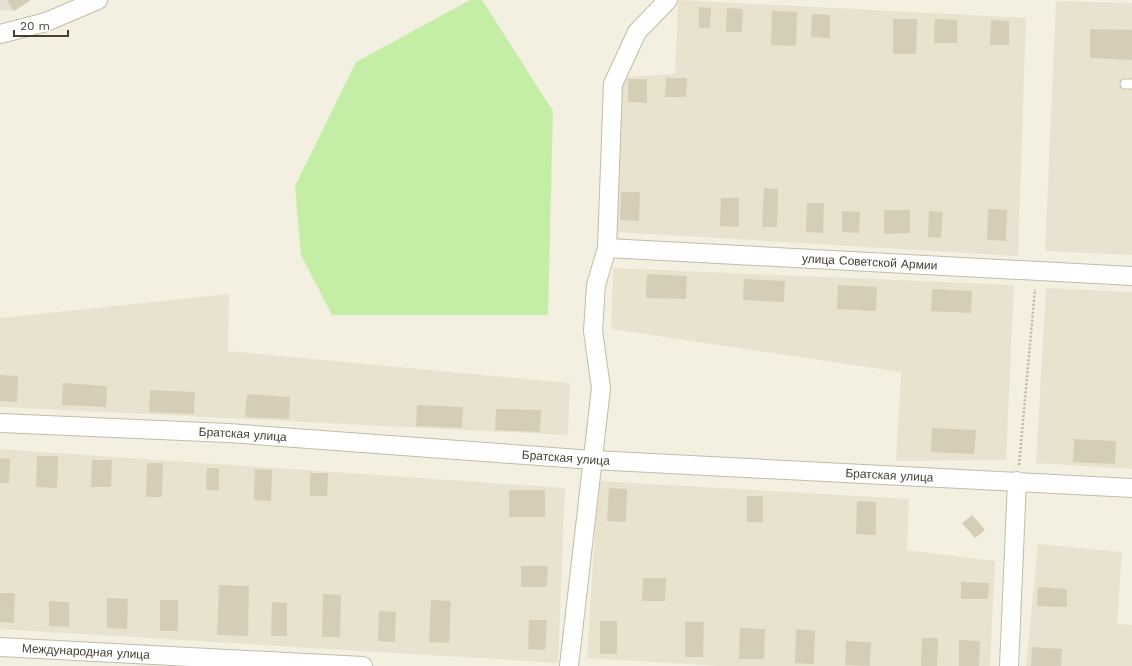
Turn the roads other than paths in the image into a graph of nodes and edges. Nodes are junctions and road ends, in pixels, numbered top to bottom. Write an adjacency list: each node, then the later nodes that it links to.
1 (98, 0): 3 (street)
2 (668, 0): 4 (street)
3 (0, 34)
4 (607, 248): 5 (street, улица Советской Армии); 7 (street)
5 (1132, 276)
6 (0, 423): 7 (street, Братская улица)
7 (593, 460): 8 (street, Братская улица); 12 (street)
8 (1017, 481): 9 (street, Братская улица); 13 (street)
9 (1132, 488)
10 (0, 647): 11 (street, Международная улица)
11 (363, 666)
12 (569, 666)
13 (1009, 666)

